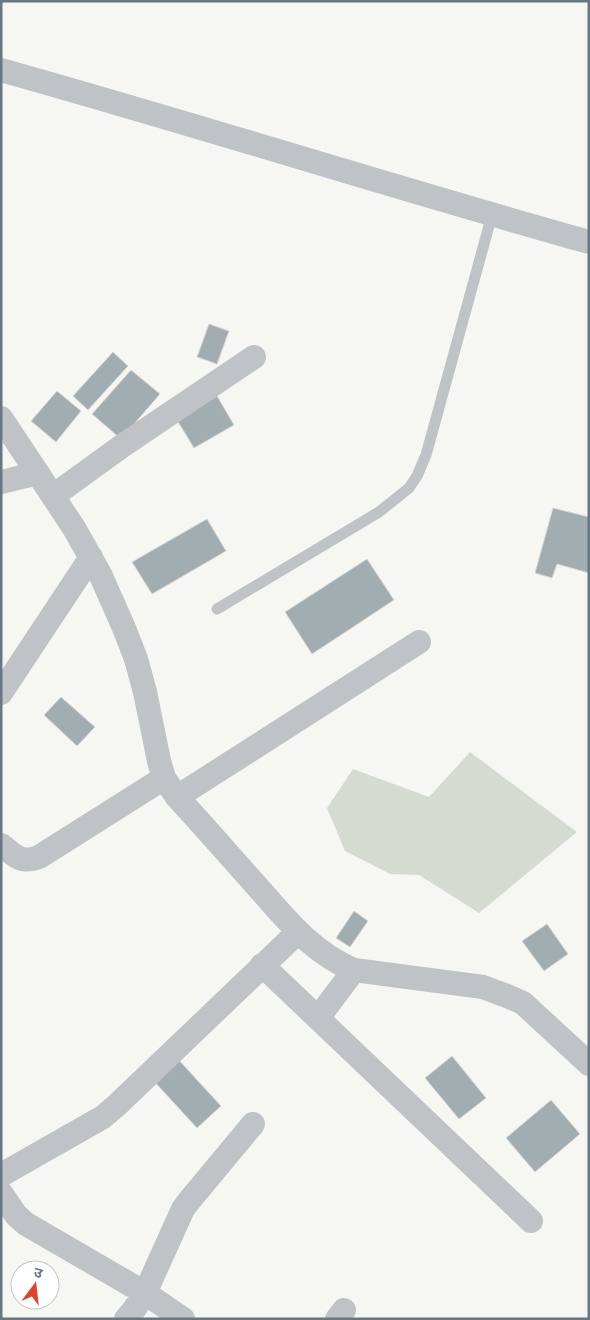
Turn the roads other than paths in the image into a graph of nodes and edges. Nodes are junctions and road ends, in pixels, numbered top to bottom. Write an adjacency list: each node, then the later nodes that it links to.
1 (1, 70): 2 (street)
2 (492, 215): 3 (street); 10 (lane)
3 (589, 242)
4 (254, 357): 8 (street)
5 (1, 418): 6 (street)
6 (38, 473): 7 (street); 8 (street)
7 (1, 482)
8 (53, 496): 9 (street)
9 (90, 557): 12 (street); 13 (street)
10 (217, 609)
11 (419, 642): 13 (street)
12 (1, 694)
13 (171, 787): 14 (street); 15 (street)
14 (1, 845)
15 (298, 932): 16 (street); 17 (street)
16 (262, 965): 18 (street); 21 (street)
17 (354, 970): 18 (street); 19 (street)
18 (318, 1018): 23 (street)
19 (589, 1064)
20 (253, 1124): 24 (street)
21 (1, 1175)
22 (1, 1193): 24 (street)
23 (531, 1221)
24 (145, 1293): 25 (street); 26 (street)
25 (126, 1319)
26 (183, 1319)

